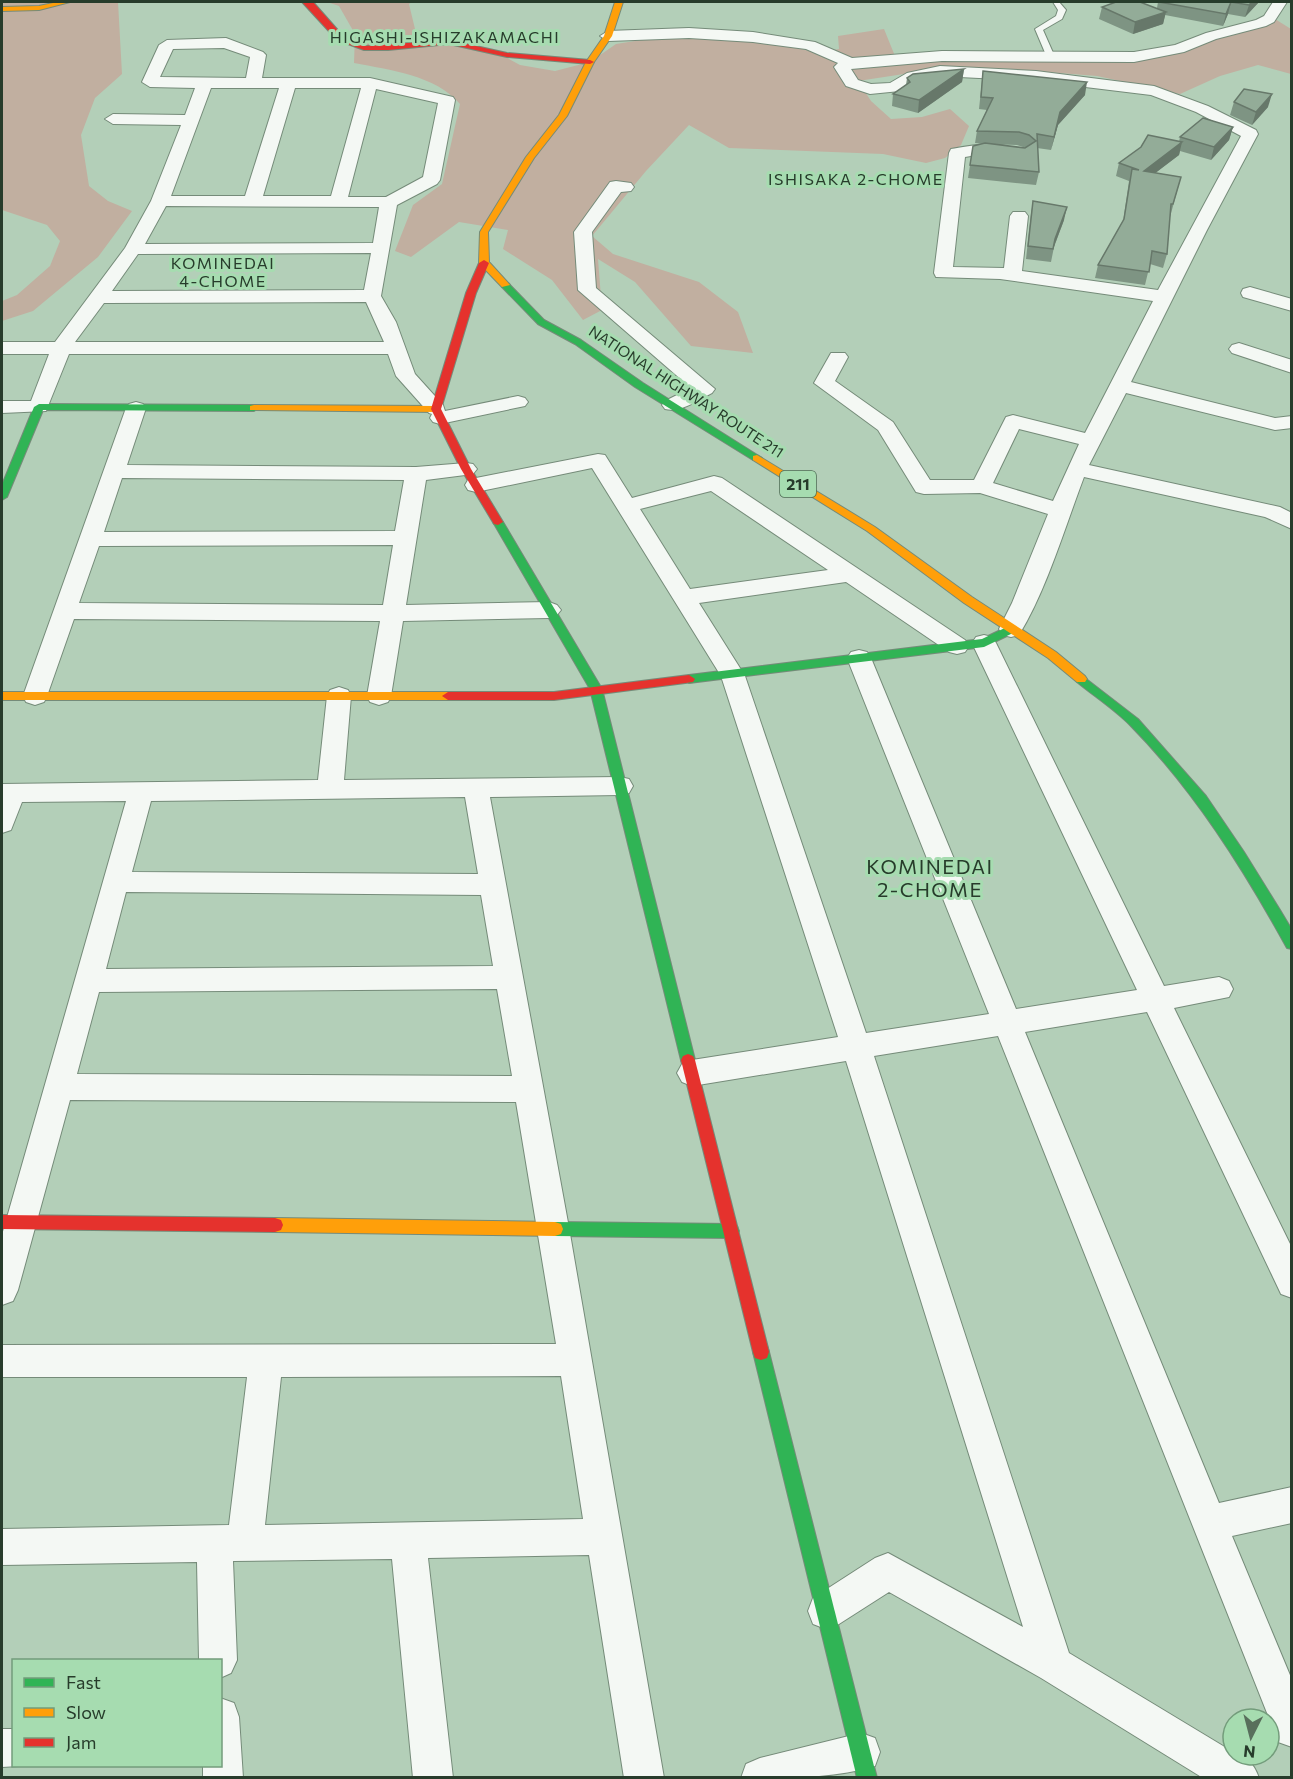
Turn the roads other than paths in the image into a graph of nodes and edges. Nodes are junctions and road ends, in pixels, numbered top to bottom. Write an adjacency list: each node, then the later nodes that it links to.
1 (66, 2): 6 (main road)
2 (305, 2): 9 (main road)
3 (620, 2): 7 (main road)
4 (1056, 2): 8 (lane)
5 (1277, 6): 8 (street)
6 (2, 9)
7 (608, 36): 9 (main road); 10 (street)
8 (1050, 55): 10 (street)
9 (590, 62): 26 (main road)
10 (850, 63): 31 (street)
11 (253, 82): 12 (street); 13 (street); 13 (street)
12 (289, 82): 14 (street); 20 (street)
13 (205, 83): 16 (street)
14 (370, 83): 21 (street); 22 (street)
15 (113, 119): 16 (street)
16 (191, 120): 19 (street)
17 (1023, 154): 27 (street)
18 (625, 187): 41 (street)
19 (160, 201): 20 (street); 25 (street)
20 (252, 202): 21 (street)
21 (338, 202): 22 (street)
22 (389, 202): 24 (street)
23 (1019, 216): 27 (street)
24 (380, 248): 25 (street); 29 (street)
25 (133, 249): 30 (street)
26 (484, 263): 41 (main road, NATIONAL HIGHWAY ROUTE 211 / 211); 45 (main road)
27 (1012, 274): 31 (street)
28 (1250, 293): 32 (street)
29 (372, 296): 30 (street); 35 (street)
30 (96, 297): 34 (street)
31 (1164, 297): 39 (street)
32 (1292, 305)
33 (2, 348): 34 (street)
34 (61, 348): 35 (street); 43 (street)
35 (396, 348): 45 (street)
36 (1239, 349): 38 (street)
37 (838, 357): 53 (street)
38 (1292, 367)
39 (1119, 385): 46 (street); 47 (street)
40 (518, 402): 45 (street)
41 (672, 405): 65 (main road, NATIONAL HIGHWAY ROUTE 211 / 211)
42 (2, 407): 43 (street)
43 (39, 407): 44 (main road); 49 (main road)
44 (136, 408): 45 (main road); 50 (street)
45 (438, 413): 52 (main road)
46 (1292, 422)
47 (1092, 441): 48 (street); 53 (street)
48 (1077, 469): 56 (street); 57 (street)
49 (7, 471): 54 (main road)
50 (114, 471): 51 (street); 59 (street)
51 (416, 474): 52 (street); 58 (street)
52 (471, 477): 55 (street); 62 (main road)
53 (981, 486): 56 (street)
54 (2, 498)
55 (627, 506): 60 (street); 61 (street)
56 (1061, 511): 65 (street)
57 (1292, 522)
58 (405, 538): 59 (street); 64 (street)
59 (90, 539): 63 (street)
60 (850, 574): 61 (street); 66 (street)
61 (684, 597): 68 (street)
62 (549, 610): 64 (street); 69 (main road)
63 (65, 611): 64 (street); 71 (street)
64 (393, 613): 73 (street)
65 (1011, 629): 66 (main road); 82 (main road, NATIONAL HIGHWAY ROUTE 211 / 211)
66 (970, 644): 67 (main road); 86 (street)
67 (859, 658): 68 (main road); 87 (street)
68 (733, 676): 69 (main road); 88 (street)
69 (596, 689): 73 (main road); 74 (main road)
70 (2, 696): 71 (main road)
71 (35, 696): 72 (main road)
72 (339, 696): 73 (main road); 76 (street)
73 (379, 696)
74 (620, 786): 75 (street); 89 (main road)
75 (476, 788): 76 (street); 81 (street)
76 (330, 790): 77 (street)
77 (141, 792): 78 (street); 80 (street)
78 (7, 793): 79 (street)
79 (2, 823)
80 (116, 882): 81 (street); 84 (street)
81 (492, 885): 83 (street)
82 (1292, 944)
83 (509, 977): 84 (street); 91 (street)
84 (88, 981): 90 (street)
85 (1219, 989): 86 (street)
86 (1155, 999): 87 (street); 95 (street)
87 (1006, 1023): 88 (street); 101 (street)
88 (856, 1047): 89 (street); 108 (street)
89 (692, 1073): 94 (main road)
90 (58, 1087): 91 (street); 92 (street)
91 (529, 1089): 93 (street)
92 (10, 1223): 93 (main road); 96 (street)
93 (553, 1228): 94 (main road); 97 (street)
94 (731, 1231): 106 (main road)
95 (1292, 1282)
96 (2, 1290)
97 (575, 1360): 99 (street); 102 (street)
98 (2, 1361): 99 (street)
99 (266, 1361): 104 (street)
100 (1292, 1505): 101 (street)
101 (1209, 1523): 109 (street)
102 (604, 1537): 103 (street); 112 (street)
103 (408, 1540): 104 (street); 111 (street)
104 (230, 1543): 105 (street); 107 (street)
105 (2, 1547)
106 (826, 1611): 108 (street); 110 (main road)
107 (218, 1659)
108 (1054, 1665): 114 (street)
109 (1292, 1728)
110 (864, 1765): 113 (street)
111 (433, 1778)
112 (644, 1778)
113 (760, 1778)
114 (1240, 1778)

